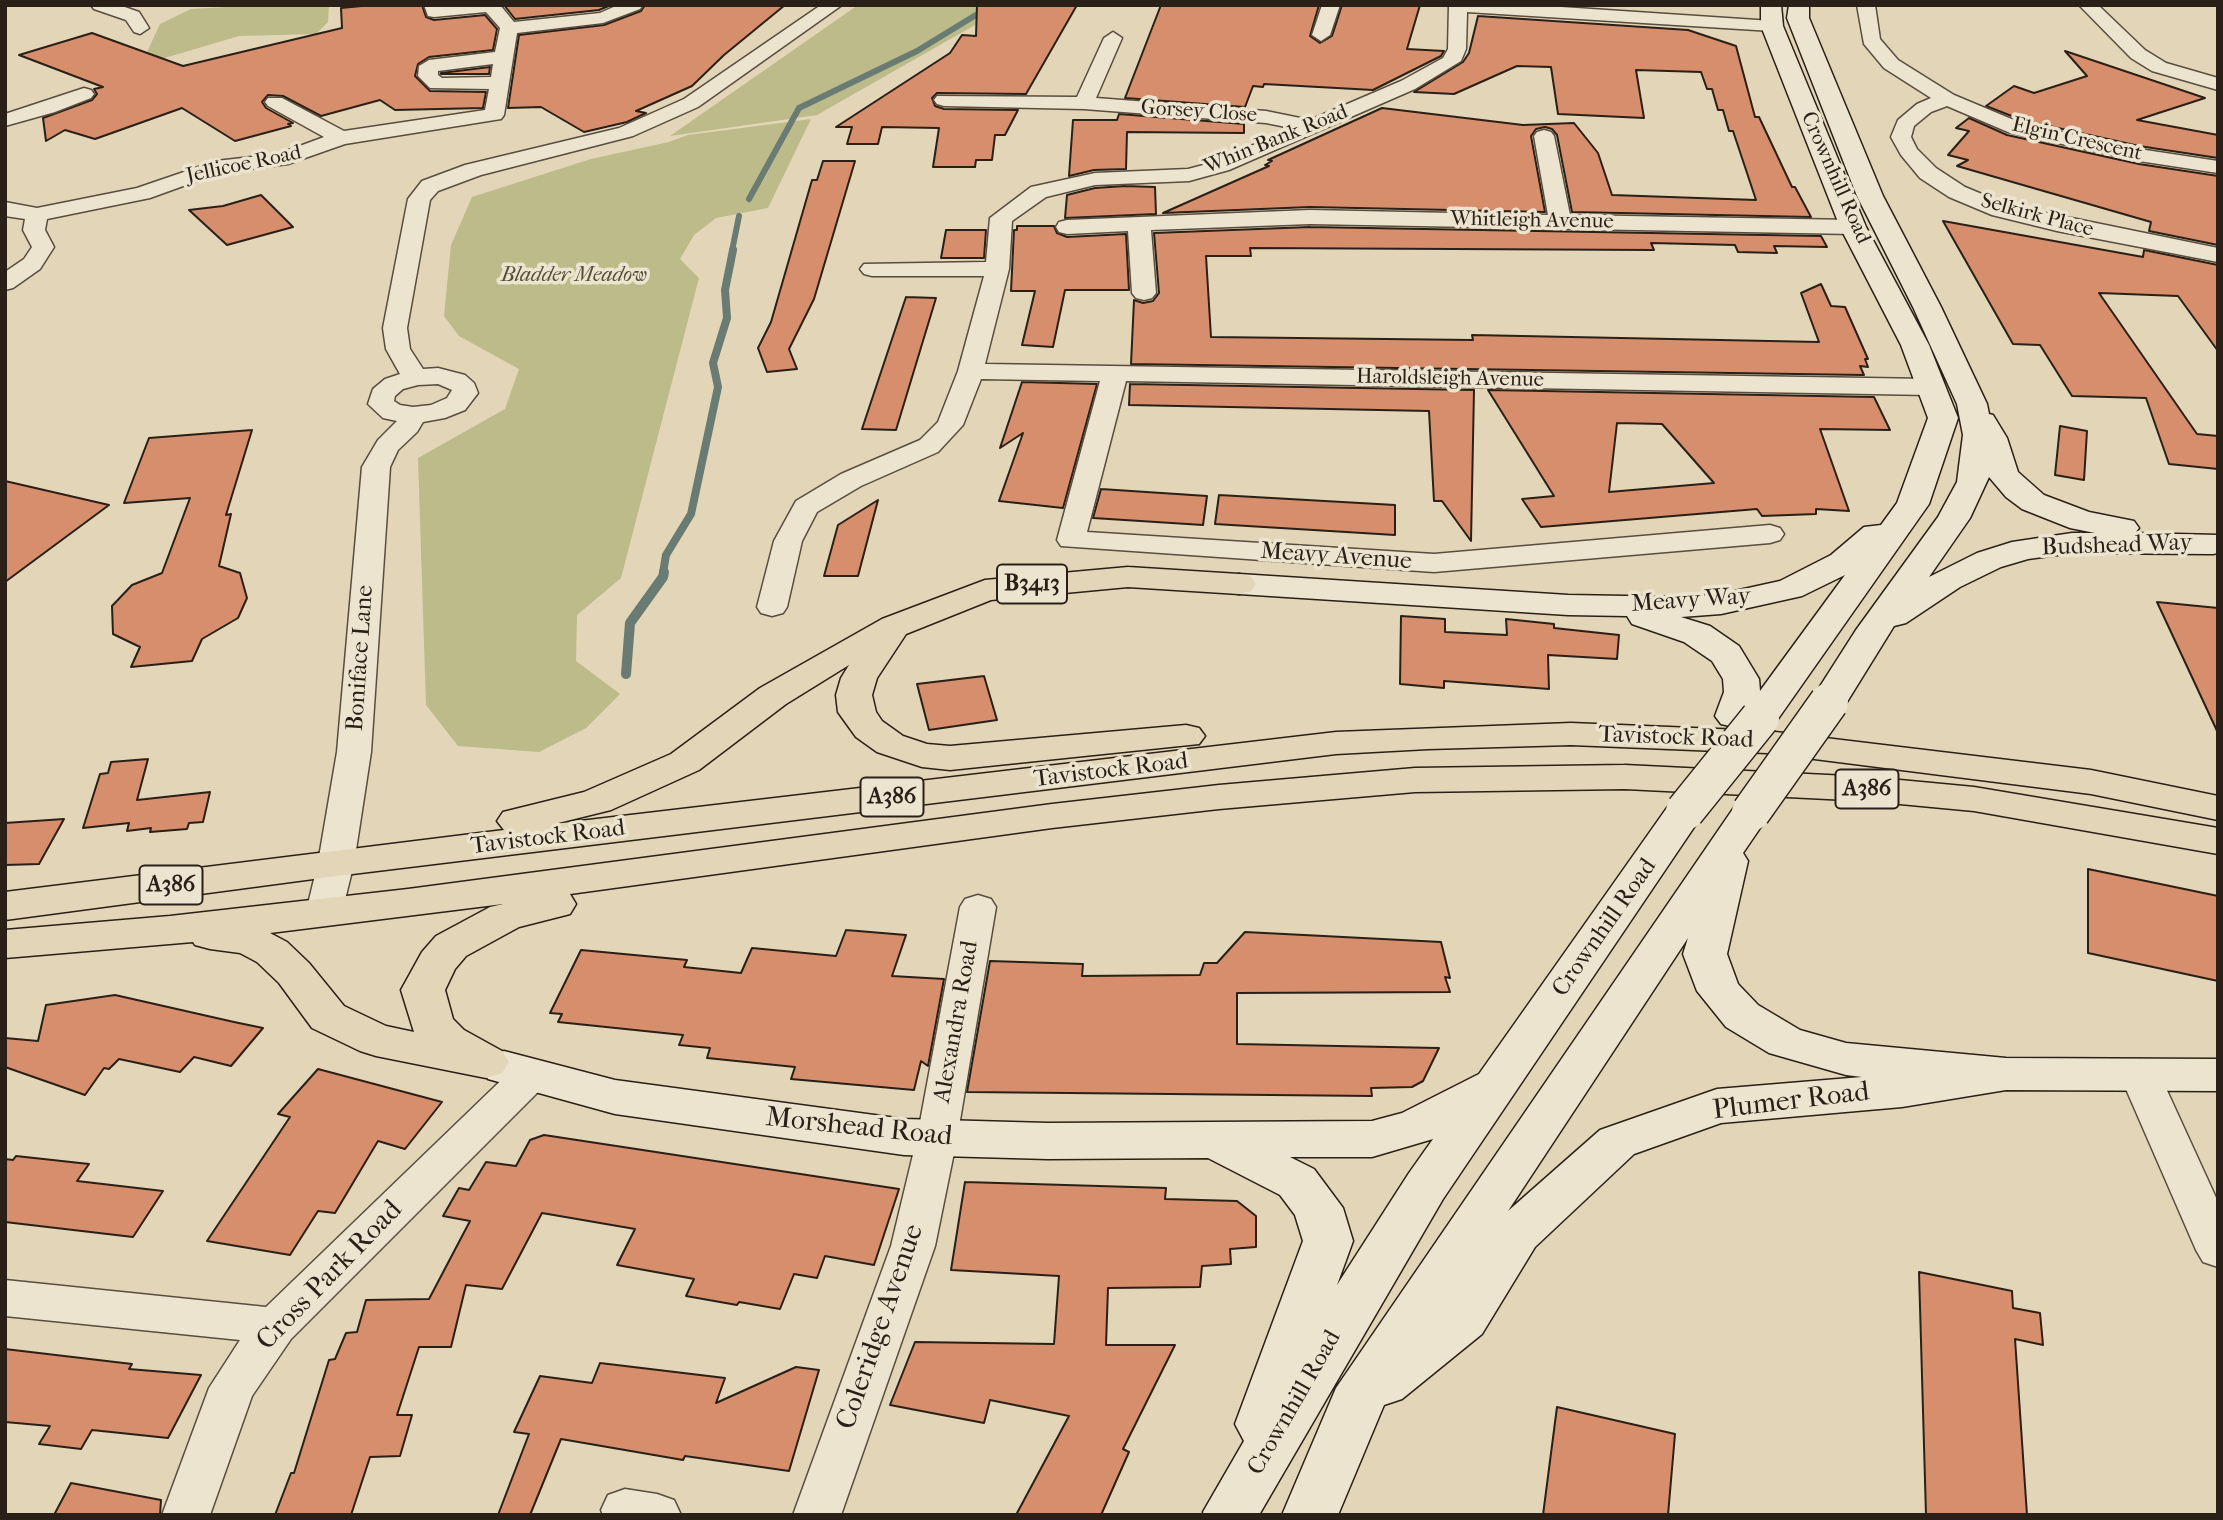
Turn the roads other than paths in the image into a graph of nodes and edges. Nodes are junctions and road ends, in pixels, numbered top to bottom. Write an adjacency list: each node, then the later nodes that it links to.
1 (100, 5): 11 (street)
2 (433, 5): 12 (street)
3 (634, 5): 12 (street)
4 (833, 5): 28 (street)
5 (1331, 5): 13 (street)
6 (1458, 5): 10 (street); 25 (street, Whin Bank Road)
7 (1798, 5): 43 (main road, Crownhill Road)
8 (1866, 5): 19 (street, Elgin Crescent)
9 (2088, 5): 17 (street)
10 (1771, 16): 37 (main road, Crownhill Road)
11 (140, 28)
12 (509, 28): 15 (street)
13 (1321, 35)
14 (1113, 38): 22 (street)
15 (505, 57): 16 (street); 16 (street)
16 (500, 83): 23 (street)
17 (2218, 84)
18 (84, 94): 24 (street)
19 (1947, 99): 29 (street, Elgin Crescent); 38 (street, Selkirk Place)
20 (944, 100): 22 (street, Gorsey Close)
21 (275, 102): 27 (street)
22 (1084, 103): 25 (street, Gorsey Close)
23 (494, 115): 27 (street, Jellicoe Road); 28 (street)
24 (5, 120)
25 (1313, 127): 30 (street, Whin Bank Road)
26 (1544, 136): 34 (street)
27 (341, 138): 32 (street, Jellicoe Road)
28 (524, 143): 47 (street)
29 (2218, 167)
30 (1189, 175): 33 (street); 40 (street, Whin Bank Road)
31 (5, 209): 32 (street, Jellicoe Road)
32 (37, 215): 41 (street)
33 (1211, 221): 34 (street, Whitleigh Avenue); 35 (street, Whitleigh Avenue)
34 (1560, 221): 37 (street, Whitleigh Avenue)
35 (1139, 226): 36 (street, Whitleigh Avenue); 42 (street)
36 (1067, 227)
37 (1853, 227): 44 (main road, Crownhill Road)
38 (2218, 255)
39 (872, 269): 40 (street)
40 (997, 269): 45 (street)
41 (5, 283)
42 (1144, 293)
43 (1927, 307): 44 (street, Crownhill Road); 49 (main road, Crownhill Road)
44 (1915, 345): 48 (main road, Crownhill Road)
45 (971, 371): 46 (street, Haroldsleigh Avenue); 56 (street)
46 (1115, 374): 48 (street, Haroldsleigh Avenue); 52 (street, Meavy Avenue)
47 (415, 377): 50 (street); 50 (street)
48 (1930, 387): 51 (main road, Crownhill Road)
49 (1972, 404): 53 (main road, Budshead Way); 58 (main road, Crownhill Road)
50 (413, 415): 68 (street, Boniface Lane)
51 (1913, 503): 55 (main road, Meavy Way / B3413); 59 (main road, Crownhill Road)
52 (1770, 534)
53 (2216, 544): 58 (main road, Budshead Way)
54 (1239, 584): 55 (main road, Meavy Way / B3413); 57 (highway, B3413)
55 (1568, 605): 59 (main road, Meavy Way / B3413)
56 (772, 607)
57 (894, 626): 60 (highway); 68 (highway)
58 (1874, 630): 64 (main road, Crownhill Road, bridge)
59 (1747, 717): 78 (main road, Crownhill Road, bridge)
60 (1428, 738): 62 (highway, Tavistock Road / A386); 68 (highway, Tavistock Road / A386)
61 (2218, 794): 62 (highway)
62 (2087, 800): 63 (highway, Tavistock Road / A386); 65 (highway, Tavistock Road / A386); 66 (highway); 67 (highway, Tavistock Road / A386)
63 (2218, 808)
64 (1742, 825): 76 (main road, Plumer Road); 84 (main road, Crownhill Road)
65 (2218, 841)
66 (2218, 857)
67 (749, 858): 71 (highway, Tavistock Road / A386); 74 (highway)
68 (346, 862): 69 (highway, Tavistock Road / A386); 71 (street, Boniface Lane)
69 (5, 906)
70 (978, 907): 79 (street, Alexandra Road)
71 (324, 912): 72 (highway, Tavistock Road / A386)
72 (170, 930): 73 (highway, Tavistock Road / A386); 74 (highway)
73 (5, 944)
74 (507, 1068): 79 (main road, Morshead Road); 83 (street, Cross Park Road)
75 (2138, 1073): 76 (main road, Plumer Road); 77 (main road, Plumer Road); 81 (street)
76 (2006, 1074): 84 (main road, Plumer Road)
77 (2218, 1075)
78 (1497, 1085): 80 (main road, Morshead Road); 85 (main road, Crownhill Road)
79 (937, 1138): 80 (main road, Morshead Road); 87 (street, Coleridge Avenue)
80 (1219, 1142): 85 (main road, Morshead Road)
81 (2218, 1250)
82 (5, 1298): 83 (street)
83 (275, 1326): 86 (street, Cross Park Road)
84 (1356, 1404): 88 (main road, Crownhill Road)
85 (1230, 1513)
86 (186, 1515)
87 (817, 1515)
88 (1310, 1515)

